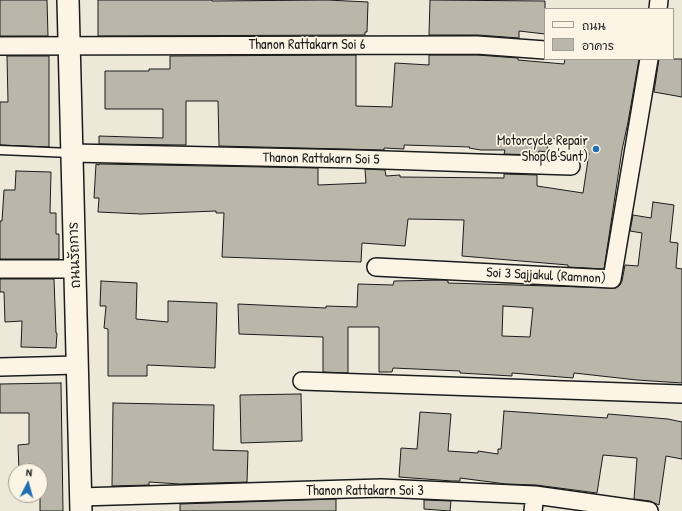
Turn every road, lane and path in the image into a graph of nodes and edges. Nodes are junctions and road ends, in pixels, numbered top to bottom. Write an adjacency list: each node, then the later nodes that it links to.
1 (68, 0): 3 (street, ถนนรัถการ)
2 (0, 46): 3 (street, Thanon Rattakarn Soi 6)
3 (69, 46): 4 (street, Thanon Rattakarn Soi 6); 7 (street, ถนนรัถการ)
4 (544, 50)
5 (649, 60): 9 (street, Soi 3 Sajjakul (Ramnon))
6 (0, 150): 7 (lane)
7 (72, 153): 8 (street, Thanon Rattakarn Soi 5); 11 (street, ถนนรัถการ)
8 (570, 166)
9 (376, 267)
10 (0, 269): 11 (street)
11 (76, 269): 12 (street, ถนนรัถการ)
12 (77, 365): 13 (street); 17 (street, ถนนรัถการ)
13 (0, 367)
14 (302, 381): 15 (street)
15 (682, 394)
16 (534, 503): 17 (street, Thanon Rattakarn Soi 3); 18 (street, Thanon Rattakarn Soi 3)
17 (80, 504)
18 (649, 511)

